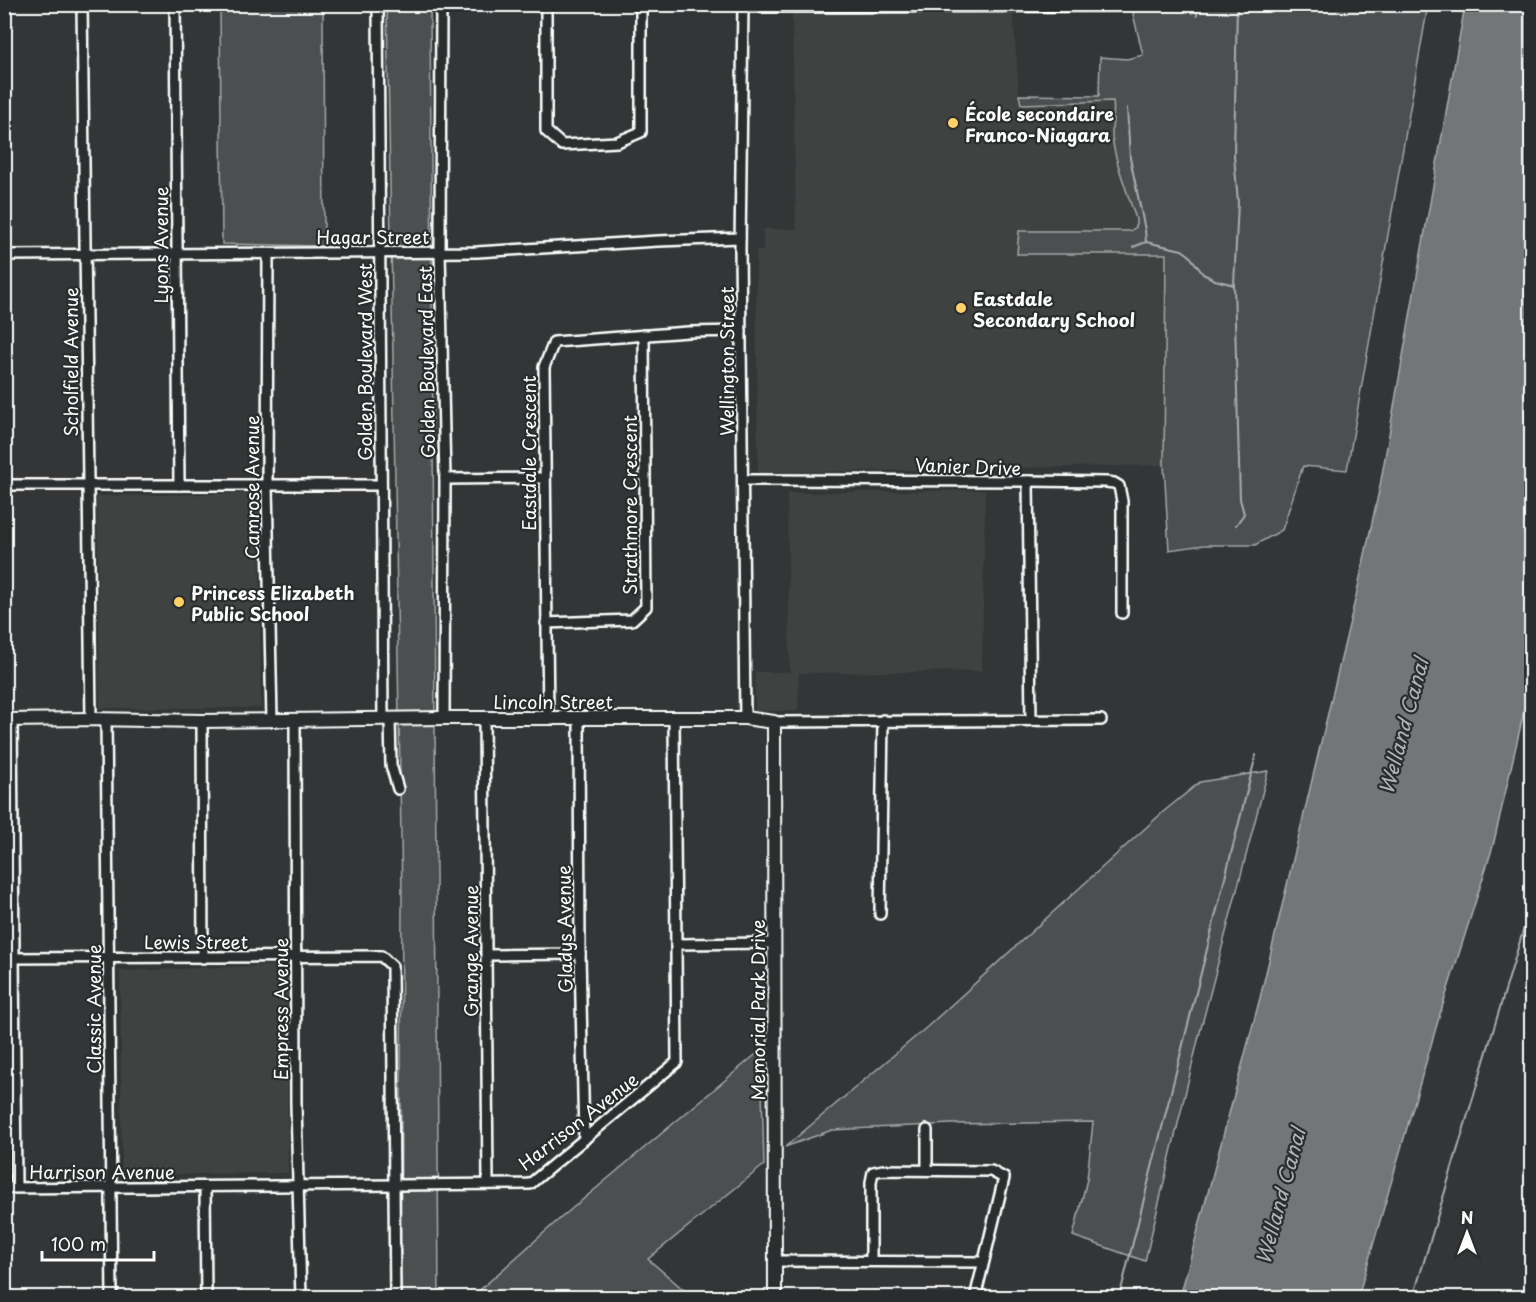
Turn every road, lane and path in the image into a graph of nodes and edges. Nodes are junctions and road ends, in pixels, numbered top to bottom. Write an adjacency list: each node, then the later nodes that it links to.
1 (81, 4): 16 (street, Scholfield Avenue)
2 (175, 4): 13 (street, Lyons Avenue)
3 (378, 4): 12 (street, Golden Boulevard West)
4 (441, 4): 11 (street, Golden Boulevard East)
5 (546, 4): 6 (street)
6 (641, 4)
7 (1030, 5): 8 (street); 9 (street)
8 (743, 6): 10 (street, Wellington Street)
9 (1119, 6)
10 (740, 238): 11 (street, Hagar Street); 17 (street, Wellington Street)
11 (440, 252): 12 (street, Hagar Street); 20 (street, Golden Boulevard East)
12 (380, 253): 14 (street, Hagar Street); 27 (street, Golden Boulevard West)
13 (177, 254): 14 (street, Hagar Street); 16 (street, Hagar Street); 25 (street, Lyons Avenue)
14 (268, 254): 26 (street, Camrose Avenue)
15 (4, 255): 16 (street, Hagar Street)
16 (86, 255): 24 (street, Scholfield Avenue)
17 (741, 331): 18 (street, Eastdale Crescent); 21 (street, Wellington Street)
18 (644, 335): 19 (street, Eastdale Crescent); 29 (street, Strathmore Crescent)
19 (545, 478): 20 (street); 29 (street, Eastdale Crescent)
20 (445, 479): 30 (street, Golden Boulevard East)
21 (743, 480): 22 (street, Vanier Drive); 33 (street, Wellington Street)
22 (1028, 481): 28 (street); 43 (street, Vanier Drive)
23 (4, 485): 24 (street)
24 (87, 485): 25 (street); 34 (street, Scholfield Avenue)
25 (179, 485): 26 (street)
26 (267, 485): 27 (street); 40 (street, Camrose Avenue)
27 (381, 485): 35 (street, Golden Boulevard West)
28 (1122, 613)
29 (546, 623): 32 (street, Eastdale Crescent)
30 (444, 718): 31 (main road, Lincoln Street); 35 (main road, Lincoln Street)
31 (484, 718): 32 (main road, Lincoln Street); 52 (street, Grange Avenue)
32 (548, 718): 36 (main road, Lincoln Street)
33 (745, 718): 37 (main road, Lincoln Street); 46 (main road, Lincoln Street)
34 (90, 719): 38 (main road, Lincoln Street); 39 (main road, Lincoln Street)
35 (386, 719): 41 (main road, Lincoln Street); 47 (street, Golden Boulevard West)
36 (579, 719): 37 (main road, Lincoln Street); 51 (street, Gladys Avenue)
37 (674, 719): 50 (street, Harrison Avenue)
38 (8, 720): 54 (street)
39 (106, 720): 45 (main road, Lincoln Street); 55 (street, Classic Avenue)
40 (272, 720): 41 (main road, Lincoln Street); 45 (main road, Lincoln Street)
41 (296, 720): 53 (street, Empress Avenue)
42 (883, 720): 43 (street, Lincoln Street); 46 (street, Lincoln Street); 48 (street)
43 (1031, 720): 44 (street, Lincoln Street)
44 (1101, 720)
45 (202, 721): 56 (street)
46 (774, 722): 49 (main road, Memorial Park Drive)
47 (398, 789)
48 (880, 914)
49 (774, 943): 50 (street); 67 (main road, Memorial Park Drive)
50 (677, 944): 58 (street, Harrison Avenue)
51 (580, 954): 52 (street); 58 (street, Gladys Avenue)
52 (487, 955): 60 (street, Grange Avenue)
53 (297, 956): 56 (street, Lewis Street); 61 (street, Lewis Street); 62 (street, Empress Avenue)
54 (9, 958): 55 (street, Lewis Street); 65 (street)
55 (109, 958): 56 (street, Lewis Street); 66 (street, Classic Avenue)
56 (203, 958)
57 (927, 1130): 59 (street)
58 (584, 1140): 60 (street, Harrison Avenue)
59 (927, 1170): 68 (street); 69 (street)
60 (488, 1184): 61 (street, Harrison Avenue)
61 (394, 1185): 62 (street, Harrison Avenue); 73 (street)
62 (300, 1186): 63 (street, Harrison Avenue); 72 (street, Empress Avenue)
63 (205, 1187): 66 (street, Harrison Avenue); 71 (street)
64 (4, 1188): 65 (street, Harrison Avenue)
65 (16, 1188): 66 (street, Harrison Avenue)
66 (111, 1188): 70 (street, Classic Avenue)
67 (774, 1262): 68 (street); 74 (main road, Memorial Park Drive)
68 (872, 1262): 69 (street)
69 (983, 1262): 75 (street)
70 (112, 1298)
71 (206, 1298)
72 (301, 1298)
73 (395, 1298)
74 (775, 1298)
75 (975, 1298)

